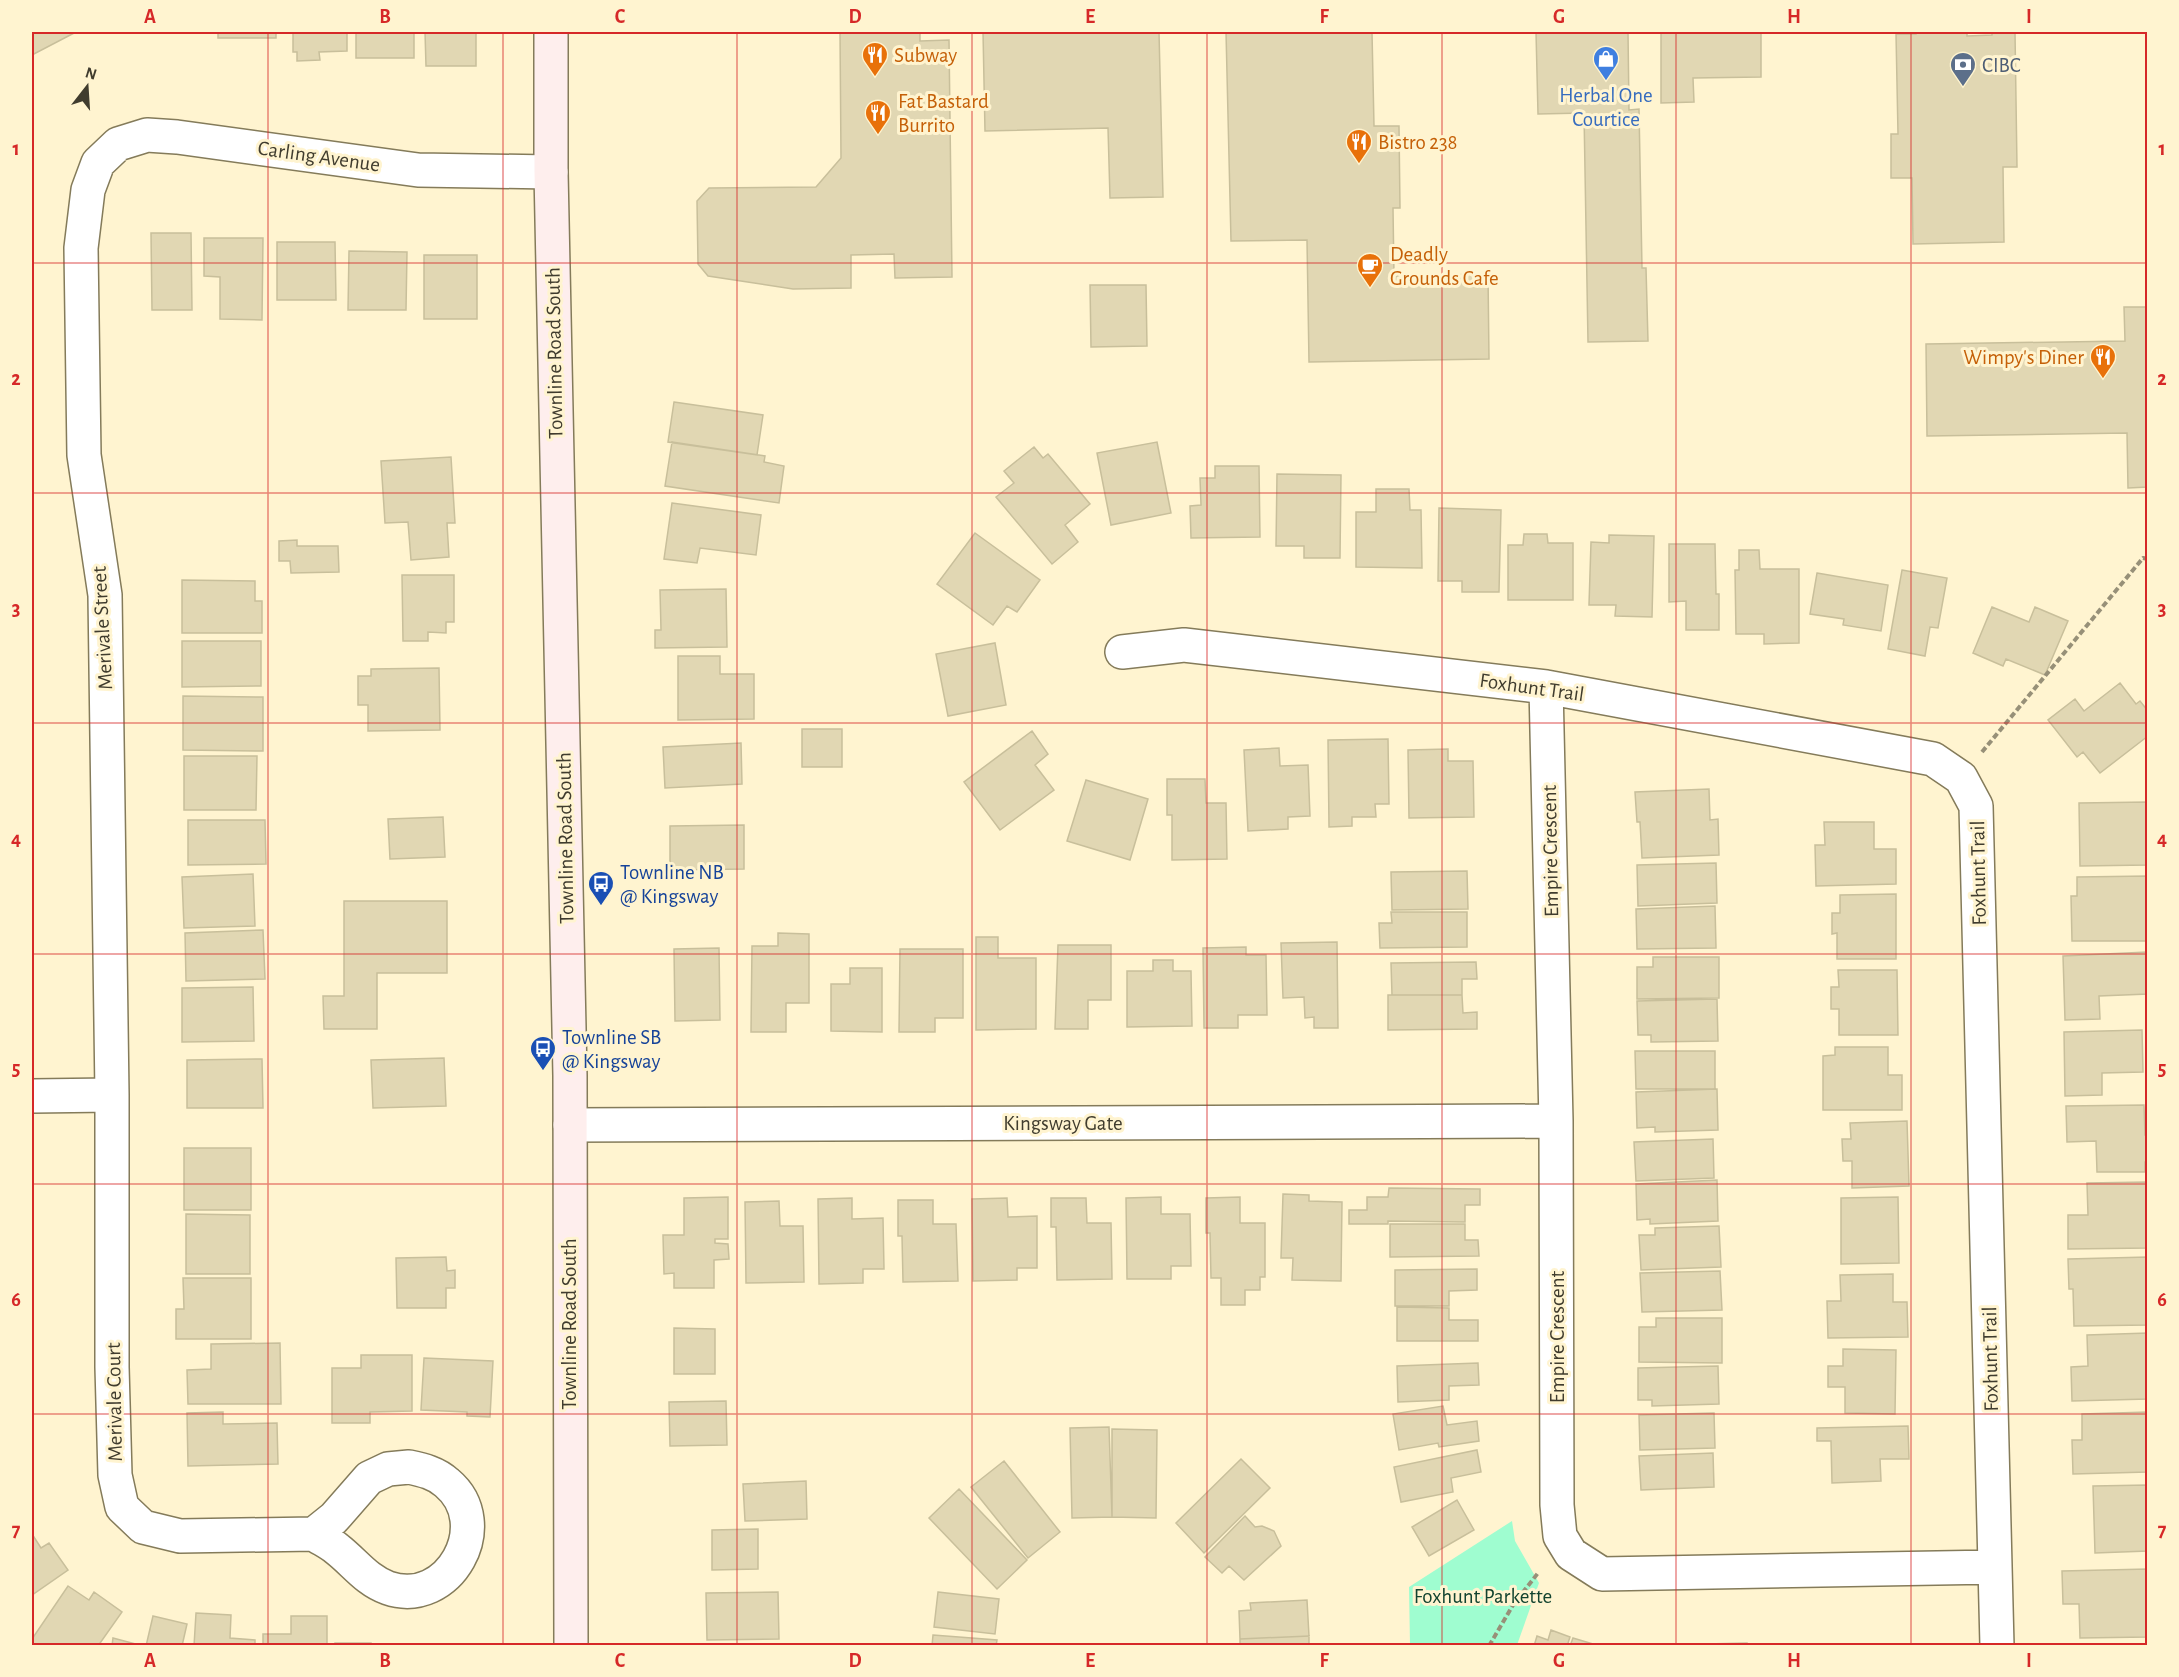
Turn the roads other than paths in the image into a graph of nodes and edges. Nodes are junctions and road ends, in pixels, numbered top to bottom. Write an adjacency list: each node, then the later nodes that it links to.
1 (551, 32): 3 (main road, Townline Road South)
2 (98, 163): 3 (street, Carling Avenue); 6 (street, Merivale Street)
3 (551, 172): 9 (main road, Townline Road South)
4 (1122, 651): 5 (street, Foxhunt Trail)
5 (1546, 687): 8 (street, Empire Crescent); 11 (street, Foxhunt Trail)
6 (112, 1095): 7 (street); 10 (street, Merivale Court)
7 (32, 1096)
8 (1556, 1121): 9 (street, Kingsway Gate); 11 (street, Empire Crescent)
9 (570, 1125): 12 (main road, Townline Road South)
10 (314, 1534): 10 (street)
11 (1995, 1567): 13 (street, Foxhunt Trail)
12 (571, 1646)
13 (1997, 1646)

